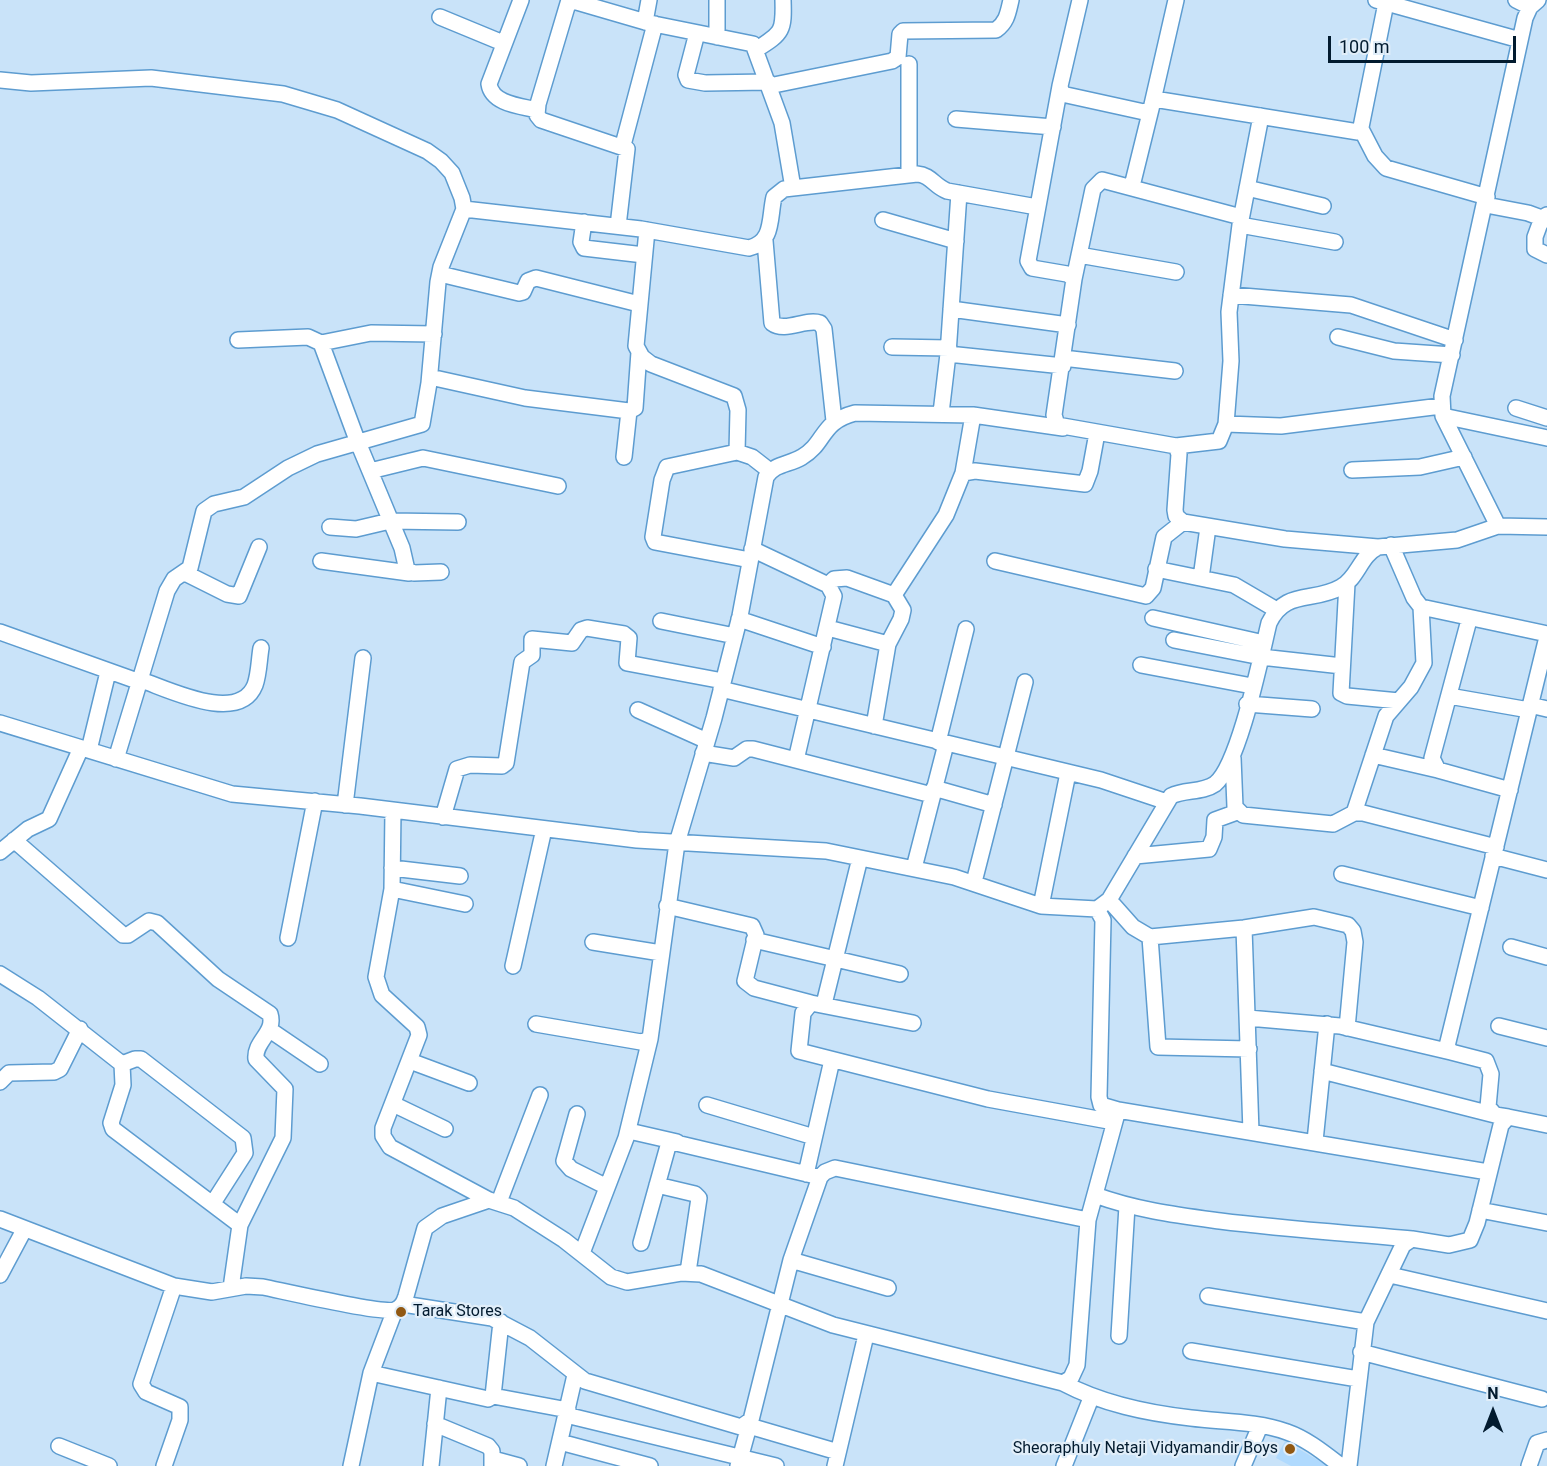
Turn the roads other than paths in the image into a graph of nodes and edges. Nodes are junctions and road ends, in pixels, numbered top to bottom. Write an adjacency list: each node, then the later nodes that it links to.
1 (521, 0): 17 (street)
2 (570, 0): 11 (street); 24 (street)
3 (649, 0): 13 (street)
4 (717, 0): 15 (street)
5 (783, 0): 18 (street)
6 (1011, 0): 21 (street)
7 (1080, 0): 22 (street)
8 (1176, 0): 23 (street)
9 (1381, 1): 16 (street); 28 (street)
10 (1528, 2): 16 (street)
11 (595, 4): 13 (street)
12 (440, 17): 17 (street)
13 (650, 23): 14 (street); 29 (street)
14 (697, 33): 15 (street); 21 (street)
15 (717, 37): 18 (street)
16 (1520, 40): 35 (street)
17 (504, 43): 24 (street)
18 (757, 49): 21 (street)
19 (909, 64): 30 (street)
20 (0, 80): 38 (street)
21 (769, 84): 32 (street)
22 (1060, 86): 23 (street); 27 (street)
23 (1153, 104): 25 (street); 31 (street)
24 (537, 110): 29 (street)
25 (1261, 116): 28 (street); 33 (street)
26 (956, 119): 27 (street)
27 (1053, 127): 37 (street)
28 (1360, 129): 35 (street)
29 (623, 145): 43 (street)
30 (909, 175): 32 (street); 34 (street)
31 (1132, 186): 41 (street); 49 (street)
32 (793, 188): 45 (street)
33 (1246, 188): 36 (street); 41 (street)
34 (959, 193): 37 (street); 46 (street)
35 (1486, 201): 39 (street); 63 (street)
36 (1323, 206)
37 (1037, 207): 53 (street)
38 (464, 209): 42 (street); 52 (street)
39 (1545, 218): 50 (street)
40 (883, 220): 46 (street)
41 (1240, 221): 47 (street); 54 (street)
42 (584, 222): 43 (street); 48 (street)
43 (618, 226): 44 (street)
44 (647, 230): 45 (street); 48 (street)
45 (765, 241): 75 (street)
46 (956, 241): 56 (street)
47 (1335, 242)
48 (644, 255): 55 (street)
49 (1079, 255): 51 (street); 53 (street)
50 (1547, 255)
51 (1176, 272)
52 (440, 274): 55 (street); 58 (street)
53 (1074, 279): 57 (street)
54 (1231, 295): 63 (street); 76 (street)
55 (639, 304): 65 (street)
56 (951, 309): 57 (street); 64 (street)
57 (1068, 325): 66 (street)
58 (434, 334): 61 (street); 68 (street)
59 (1338, 337): 63 (street)
60 (238, 340): 61 (street)
61 (321, 343): 80 (street)
62 (892, 346): 64 (street)
63 (1454, 347): 71 (street)
64 (949, 351): 66 (street); 72 (street)
65 (639, 352): 70 (street); 82 (street)
66 (1063, 362): 67 (street); 77 (street)
67 (1175, 371)
68 (430, 377): 70 (street); 80 (street)
69 (1516, 408): 74 (street)
70 (629, 411): 83 (street)
71 (1442, 411): 76 (street); 79 (street); 84 (street)
72 (941, 413): 73 (street); 75 (street)
73 (973, 415): 77 (street); 88 (street)
74 (1547, 418)
75 (834, 421): 87 (street)
76 (1226, 424): 81 (street)
77 (1063, 428): 78 (street)
78 (1097, 433): 81 (street); 88 (street)
79 (1547, 438)
80 (357, 440): 86 (street); 104 (street)
81 (1176, 446): 92 (street)
82 (737, 452): 87 (street); 99 (street)
83 (624, 457)
84 (1464, 457): 85 (street); 93 (street)
85 (1352, 470)
86 (370, 471): 89 (street); 90 (street)
87 (770, 471): 99 (street)
88 (963, 473): 109 (street)
89 (558, 486)
90 (390, 521): 91 (street); 94 (street); 105 (street)
91 (458, 522)
92 (1183, 522): 95 (street); 102 (street)
93 (1498, 526): 96 (street); 97 (street)
94 (330, 527)
95 (1208, 527): 97 (street); 106 (street)
96 (1547, 527)
97 (1385, 546): 107 (street); 110 (street)
98 (259, 547): 104 (street)
99 (751, 555): 108 (street); 113 (street)
100 (321, 561): 105 (street)
101 (995, 561): 102 (street)
102 (1156, 569): 106 (street)
103 (441, 572): 105 (street)
104 (185, 573): 130 (street)
105 (409, 573)
106 (1201, 578): 111 (street)
107 (1347, 583): 111 (street); 128 (street)
108 (828, 585): 109 (street); 116 (street)
109 (894, 595): 122 (street)
110 (1421, 607): 114 (street); 136 (street)
111 (1275, 609): 125 (street)
112 (1153, 618): 125 (street)
113 (739, 619): 119 (street); 123 (street)
114 (1469, 620): 120 (street); 135 (street)
115 (661, 621): 119 (street)
116 (828, 628): 122 (street); 123 (street)
117 (966, 629): 145 (street)
118 (0, 632): 129 (street)
119 (735, 636): 133 (street)
120 (1547, 636): 132 (street)
121 (1174, 640): 125 (street)
122 (888, 644): 144 (street)
123 (823, 647): 142 (street)
124 (261, 648): 130 (street)
125 (1262, 650): 128 (street); 134 (street)
126 (363, 658): 159 (street)
127 (1141, 665): 134 (street)
128 (1341, 666): 136 (street)
129 (108, 672): 130 (street); 147 (street)
130 (140, 681): 151 (street)
131 (1025, 682): 150 (street)
132 (1541, 684): 138 (street)
133 (722, 685): 142 (street); 146 (street); 164 (street)
134 (1252, 686): 137 (street)
135 (1449, 696): 138 (street); 153 (street)
136 (1399, 701): 149 (street)
137 (1247, 704): 139 (street); 148 (street)
138 (1530, 708): 140 (street); 155 (street)
139 (1312, 709)
140 (1547, 709)
141 (638, 710): 146 (street)
142 (808, 710): 144 (street); 152 (street)
143 (0, 723): 147 (street)
144 (874, 726): 145 (street)
145 (942, 743): 150 (street); 156 (street)
146 (705, 747): 152 (street); 167 (street)
147 (85, 749): 151 (street); 166 (street)
148 (1233, 755): 158 (street); 162 (street)
149 (1373, 755): 153 (street); 163 (street)
150 (1005, 758): 154 (street); 160 (street)
151 (116, 759): 157 (street)
152 (796, 760): 156 (street)
153 (1438, 770): 155 (street)
154 (1068, 773): 158 (street); 182 (street)
155 (1510, 790): 169 (street)
156 (933, 792): 160 (street); 173 (street)
157 (315, 801): 159 (street); 187 (street)
158 (1167, 802): 170 (street)
159 (345, 805): 161 (street)
160 (994, 805): 177 (street)
161 (393, 810): 164 (street); 172 (street)
162 (1237, 812): 163 (street); 170 (street)
163 (1354, 813): 169 (street)
164 (443, 817): 165 (street)
165 (544, 829): 167 (street); 194 (street)
166 (14, 840): 168 (street); 205 (street)
167 (677, 843): 171 (street); 181 (street)
168 (0, 852)
169 (1494, 852): 174 (street); 183 (street)
170 (1135, 856): 179 (street)
171 (860, 858): 173 (street); 193 (street)
172 (392, 868): 176 (street); 178 (street)
173 (914, 868): 177 (street)
174 (1547, 870)
175 (1341, 874): 183 (street)
176 (460, 876)
177 (974, 882): 182 (street)
178 (392, 889): 180 (street); 211 (street)
179 (1109, 900): 184 (street); 186 (street)
180 (465, 904)
181 (667, 906): 188 (street); 191 (street)
182 (1041, 906): 184 (street)
183 (1481, 908): 209 (street)
184 (1096, 909): 221 (street)
185 (1244, 928): 186 (street); 198 (street); 203 (street)
186 (1150, 937): 208 (street)
187 (288, 938)
188 (754, 940): 193 (street); 197 (street)
189 (594, 942): 191 (street)
190 (1511, 947): 192 (street)
191 (661, 953): 207 (street)
192 (1547, 957)
193 (836, 959): 196 (street); 197 (street)
194 (513, 966)
195 (0, 974): 204 (street)
196 (900, 974)
197 (818, 1003): 199 (street); 210 (street)
198 (1248, 1018): 201 (street); 208 (street)
199 (913, 1023)
200 (536, 1024): 207 (street)
201 (1327, 1024): 203 (street); 214 (street)
202 (1499, 1026): 206 (street)
203 (1347, 1028): 209 (street)
204 (80, 1029): 212 (street); 215 (street)
205 (270, 1030): 213 (street); 242 (street)
206 (1547, 1038)
207 (650, 1039): 225 (street)
208 (1249, 1049): 226 (street)
209 (1451, 1052): 222 (street)
210 (832, 1060): 221 (street); 227 (street)
211 (410, 1061): 216 (street); 218 (street)
212 (122, 1064): 236 (street); 236 (street)
213 (320, 1064)
214 (1322, 1071): 222 (street); 228 (street)
215 (0, 1082)
216 (469, 1083)
217 (540, 1095): 235 (street)
218 (393, 1104): 224 (street); 235 (street)
219 (707, 1105): 227 (street)
220 (577, 1114): 233 (street)
221 (1116, 1116): 226 (street); 234 (street)
222 (1502, 1116): 223 (street); 230 (street)
223 (1546, 1123)
224 (445, 1129)
225 (629, 1131): 229 (street); 233 (street)
226 (1251, 1132): 228 (street)
227 (814, 1137): 231 (street)
228 (1315, 1141): 230 (street)
229 (677, 1142): 231 (street); 232 (street)
230 (1488, 1172): 238 (street)
231 (813, 1175): 240 (street); 247 (street)
232 (657, 1185): 245 (street); 248 (street)
233 (607, 1187): 246 (street)
234 (1095, 1195): 237 (street); 240 (street)
235 (494, 1201): 246 (street); 256 (street)
236 (213, 1203): 242 (street)
237 (1127, 1206): 244 (street); 261 (street)
238 (1480, 1210): 241 (street); 244 (street)
239 (0, 1220): 243 (street)
240 (1088, 1220): 267 (street)
241 (1547, 1223)
242 (240, 1225): 252 (street)
243 (24, 1230): 249 (street); 251 (street)
244 (1412, 1239): 250 (street)
245 (641, 1243)
246 (582, 1253): 248 (street)
247 (791, 1260): 253 (street); 255 (street)
248 (688, 1272): 255 (street)
249 (0, 1275)
250 (1390, 1275): 257 (street); 259 (street)
251 (174, 1286): 252 (street); 283 (street)
252 (231, 1288): 256 (street)
253 (888, 1288)
254 (1208, 1296): 259 (street)
255 (779, 1306): 260 (street); 274 (street)
256 (399, 1307): 258 (street); 264 (street)
257 (1547, 1311)
258 (501, 1322): 265 (street); 269 (street)
259 (1366, 1322): 263 (street)
260 (866, 1335): 267 (street); 279 (street)
261 (1119, 1336)
262 (1191, 1351): 266 (street)
263 (1361, 1352): 266 (street); 271 (street)
264 (371, 1373): 268 (street); 284 (street)
265 (575, 1375): 272 (street); 274 (street)
266 (1358, 1379): 293 (street)
267 (1063, 1383): 270 (street)
268 (439, 1388): 269 (street); 273 (street)
269 (493, 1396): 272 (street)
270 (1091, 1398): 275 (street); 290 (street)
271 (1542, 1399)
272 (567, 1413): 277 (street); 280 (street)
273 (435, 1424): 281 (street); 285 (street)
274 (748, 1426): 279 (street); 280 (street)
275 (1260, 1426): 291 (street); 292 (street)
276 (1547, 1440): 294 (street)
277 (560, 1442): 287 (street); 288 (street)
278 (59, 1446): 282 (street)
279 (836, 1459)
280 (739, 1461): 289 (street)
281 (493, 1463): 286 (street)
282 (109, 1466)
283 (164, 1466)
284 (351, 1466)
285 (431, 1466)
286 (519, 1466)
287 (554, 1466)
288 (650, 1466)
289 (776, 1466)
290 (1064, 1466)
291 (1244, 1466)
292 (1341, 1466)
293 (1348, 1466)
294 (1529, 1466)

